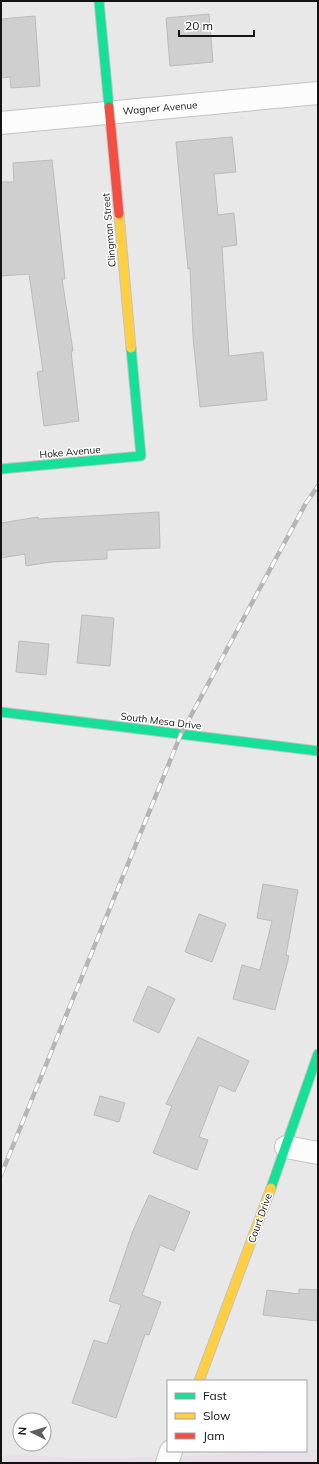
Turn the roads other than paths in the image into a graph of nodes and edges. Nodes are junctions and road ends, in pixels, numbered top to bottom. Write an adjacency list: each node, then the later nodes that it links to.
1 (99, 1): 3 (street, Clingman Street)
2 (318, 93): 3 (street, Wagner Avenue)
3 (109, 113): 4 (street, Wagner Avenue); 5 (street, Clingman Street)
4 (1, 123)
5 (141, 456): 6 (street, Hoke Avenue)
6 (1, 469)
7 (1, 712): 8 (street, South Mesa Drive)
8 (318, 751)
9 (318, 1054): 10 (street, Court Drive)
10 (286, 1147): 11 (street); 12 (street, Court Drive)
11 (318, 1153)
12 (199, 1380)
13 (171, 1452): 14 (street)
14 (167, 1463)

